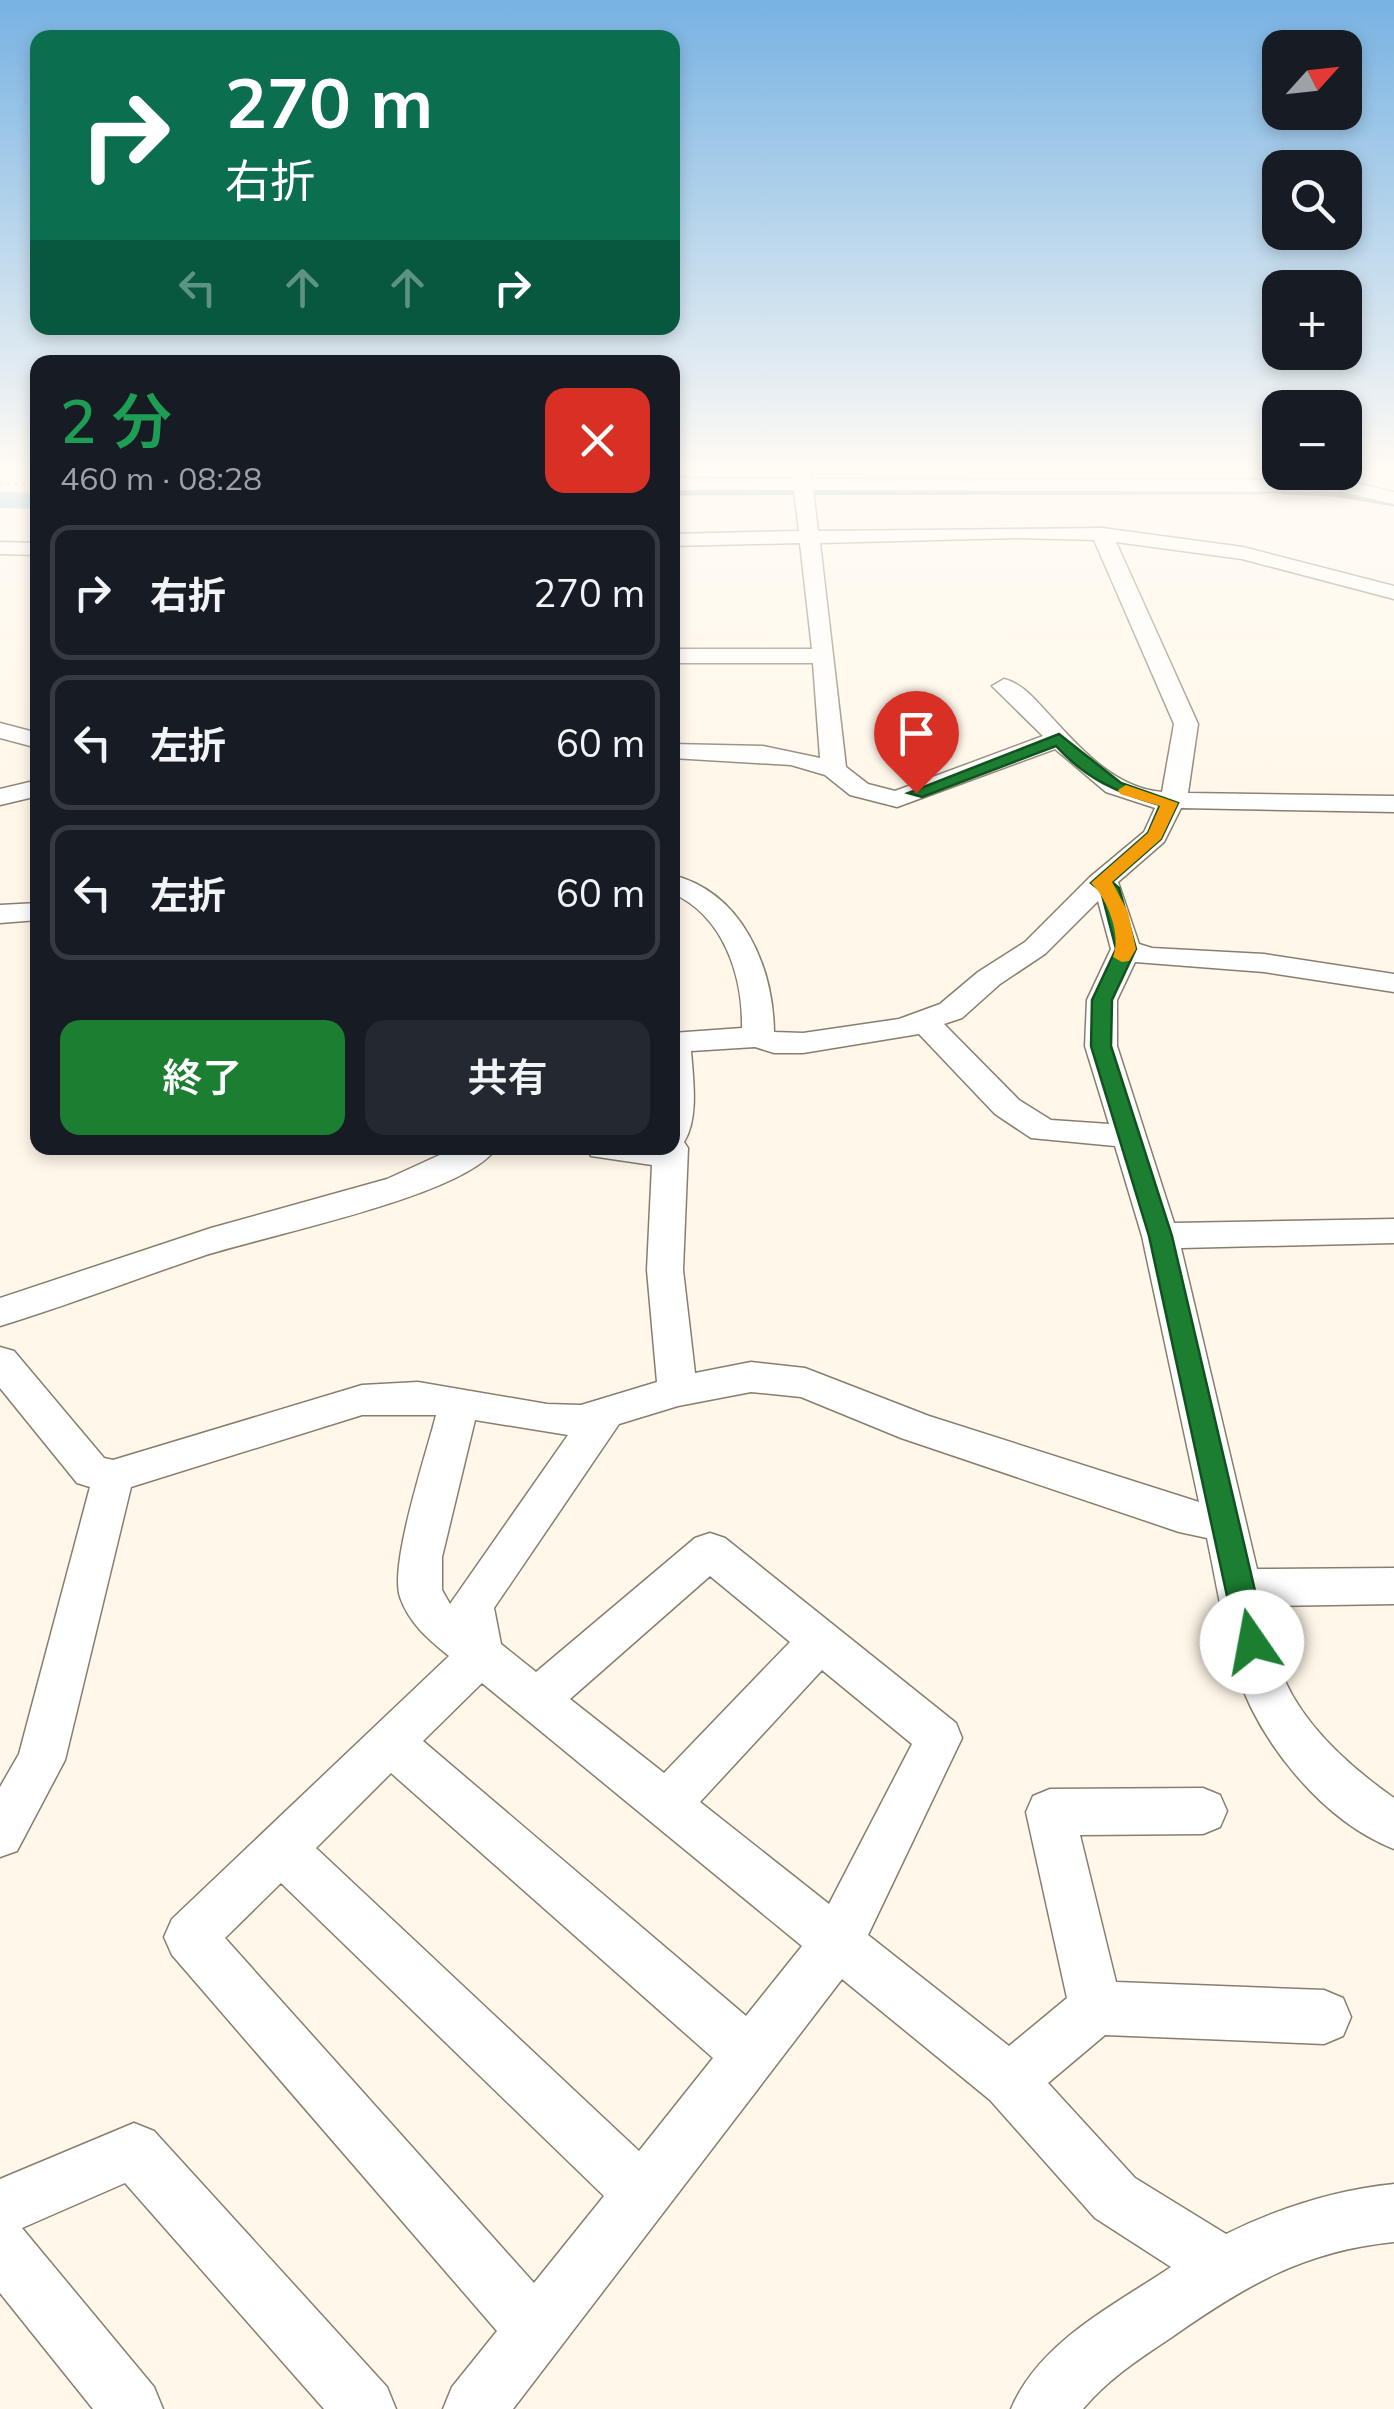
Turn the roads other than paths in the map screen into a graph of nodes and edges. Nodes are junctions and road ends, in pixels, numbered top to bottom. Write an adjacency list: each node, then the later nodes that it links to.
1 (814, 582): 6 (street)
2 (1123, 582): 15 (street)
3 (1354, 582): 4 (street)
4 (1394, 593)
5 (680, 656): 6 (street)
6 (824, 656): 12 (street)
7 (1004, 686): 10 (street)
8 (0, 730): 9 (street)
9 (30, 739)
10 (1059, 739): 12 (street); 15 (street)
11 (680, 751): 12 (street)
12 (834, 770)
13 (30, 790): 14 (street)
14 (0, 798)
15 (1170, 803): 16 (street); 17 (street)
16 (1394, 804)
17 (1100, 883): 21 (street); 23 (street)
18 (680, 886): 24 (street)
19 (30, 912): 20 (street)
20 (0, 914)
21 (1126, 949): 22 (street); 26 (street)
22 (1394, 984)
23 (924, 1021): 24 (street); 26 (street)
24 (758, 1037): 25 (street)
25 (680, 1042)
26 (1129, 1136): 30 (street)
27 (465, 1155): 31 (street)
28 (670, 1155): 33 (street)
29 (1394, 1230): 30 (street)
30 (1160, 1236): 37 (street)
31 (0, 1312)
32 (0, 1360): 36 (street)
33 (678, 1390): 35 (street); 37 (street)
34 (459, 1403): 35 (street); 36 (street); 41 (street)
35 (604, 1415): 41 (street)
36 (113, 1476): 47 (street)
37 (1228, 1525): 39 (street)
38 (1394, 1586): 39 (street)
39 (1240, 1588): 46 (street)
40 (820, 1641): 42 (street); 44 (street); 49 (street)
41 (480, 1655): 42 (street); 43 (street)
42 (535, 1701): 44 (street)
43 (390, 1742): 48 (street); 52 (street)
44 (665, 1806): 49 (street)
45 (1203, 1811): 50 (street)
46 (1394, 1826)
47 (0, 1834)
48 (281, 1849): 54 (street); 59 (street)
49 (837, 1943): 52 (street); 53 (street)
50 (1096, 2008): 51 (street); 53 (street)
51 (1324, 2017)
52 (750, 2055): 54 (street)
53 (1009, 2081): 58 (street)
54 (642, 2194): 59 (street)
55 (0, 2208): 61 (street)
56 (1394, 2212): 58 (street)
57 (0, 2247): 60 (street)
58 (1223, 2266): 63 (street)
59 (536, 2330): 62 (street)
60 (132, 2409)
61 (365, 2409)
62 (474, 2409)
63 (1042, 2409)

